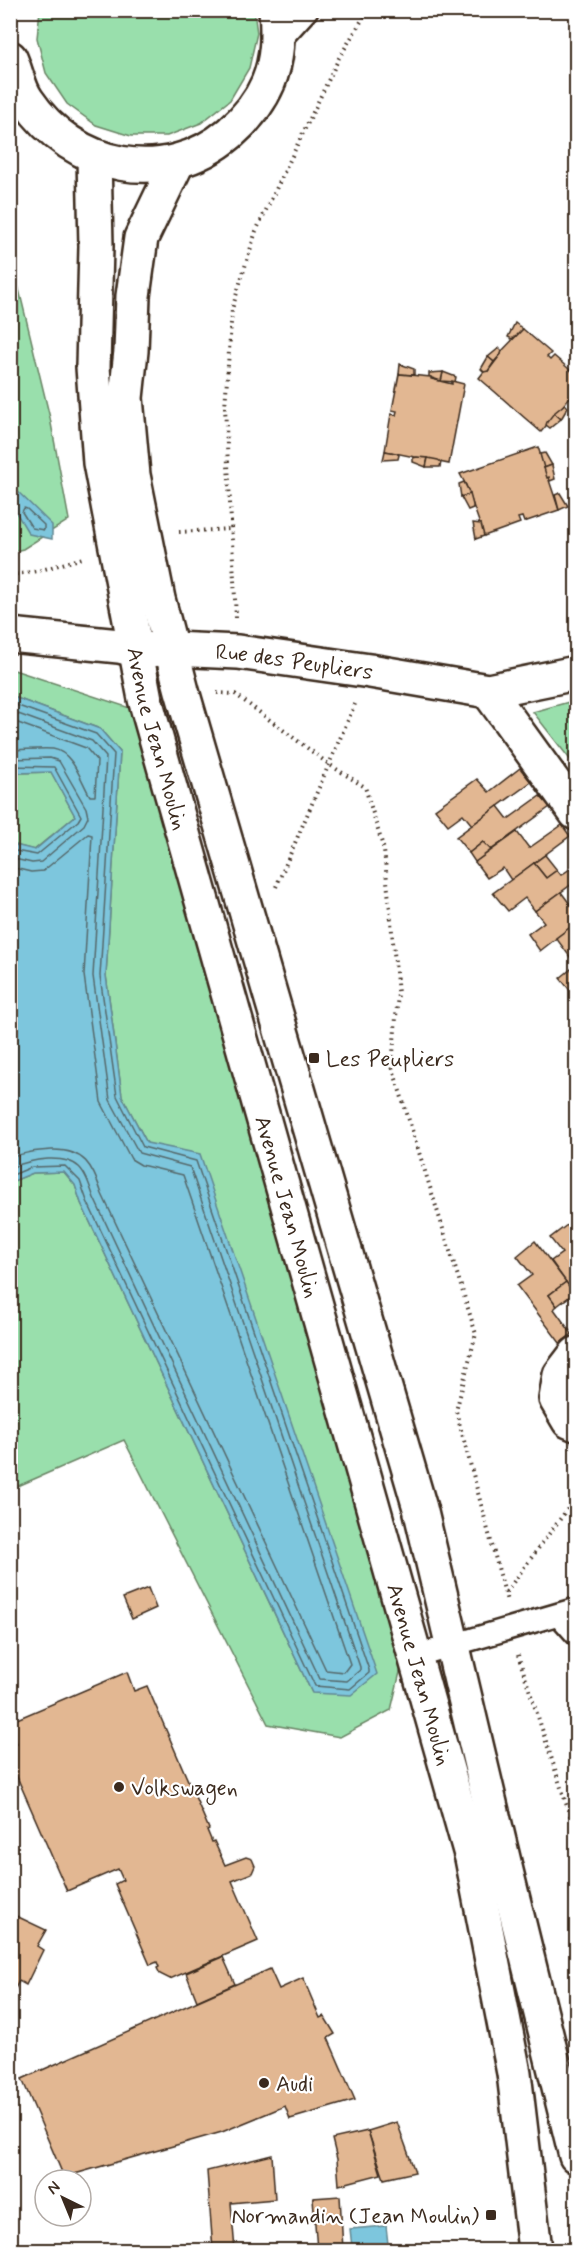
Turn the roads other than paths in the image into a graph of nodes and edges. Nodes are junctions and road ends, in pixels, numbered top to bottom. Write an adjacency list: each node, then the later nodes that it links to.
1 (308, 10): 2 (lane)
2 (277, 26): 5 (main road)
3 (10, 58): 4 (main road)
4 (94, 157): 5 (main road); 8 (main road, Avenue Jean Moulin)
5 (178, 161): 7 (main road, Avenue Jean Moulin)
6 (10, 635): 8 (main road, Rue des Peupliers)
7 (172, 649): 8 (main road, Rue des Peupliers); 10 (main road, Rue des Peupliers); 16 (main road, Avenue Jean Moulin)
8 (136, 650): 17 (main road, Avenue Jean Moulin)
9 (576, 674): 10 (main road, Rue des Peupliers)
10 (488, 691): 11 (main road)
11 (576, 813)
12 (576, 1354): 13 (main road)
13 (576, 1424)
14 (568, 1612): 15 (lane); 16 (lane)
15 (576, 1634)
16 (453, 1647): 17 (lane); 18 (main road, Avenue Jean Moulin)
17 (415, 1656): 19 (main road, Avenue Jean Moulin)
18 (576, 2156)
19 (535, 2250)

